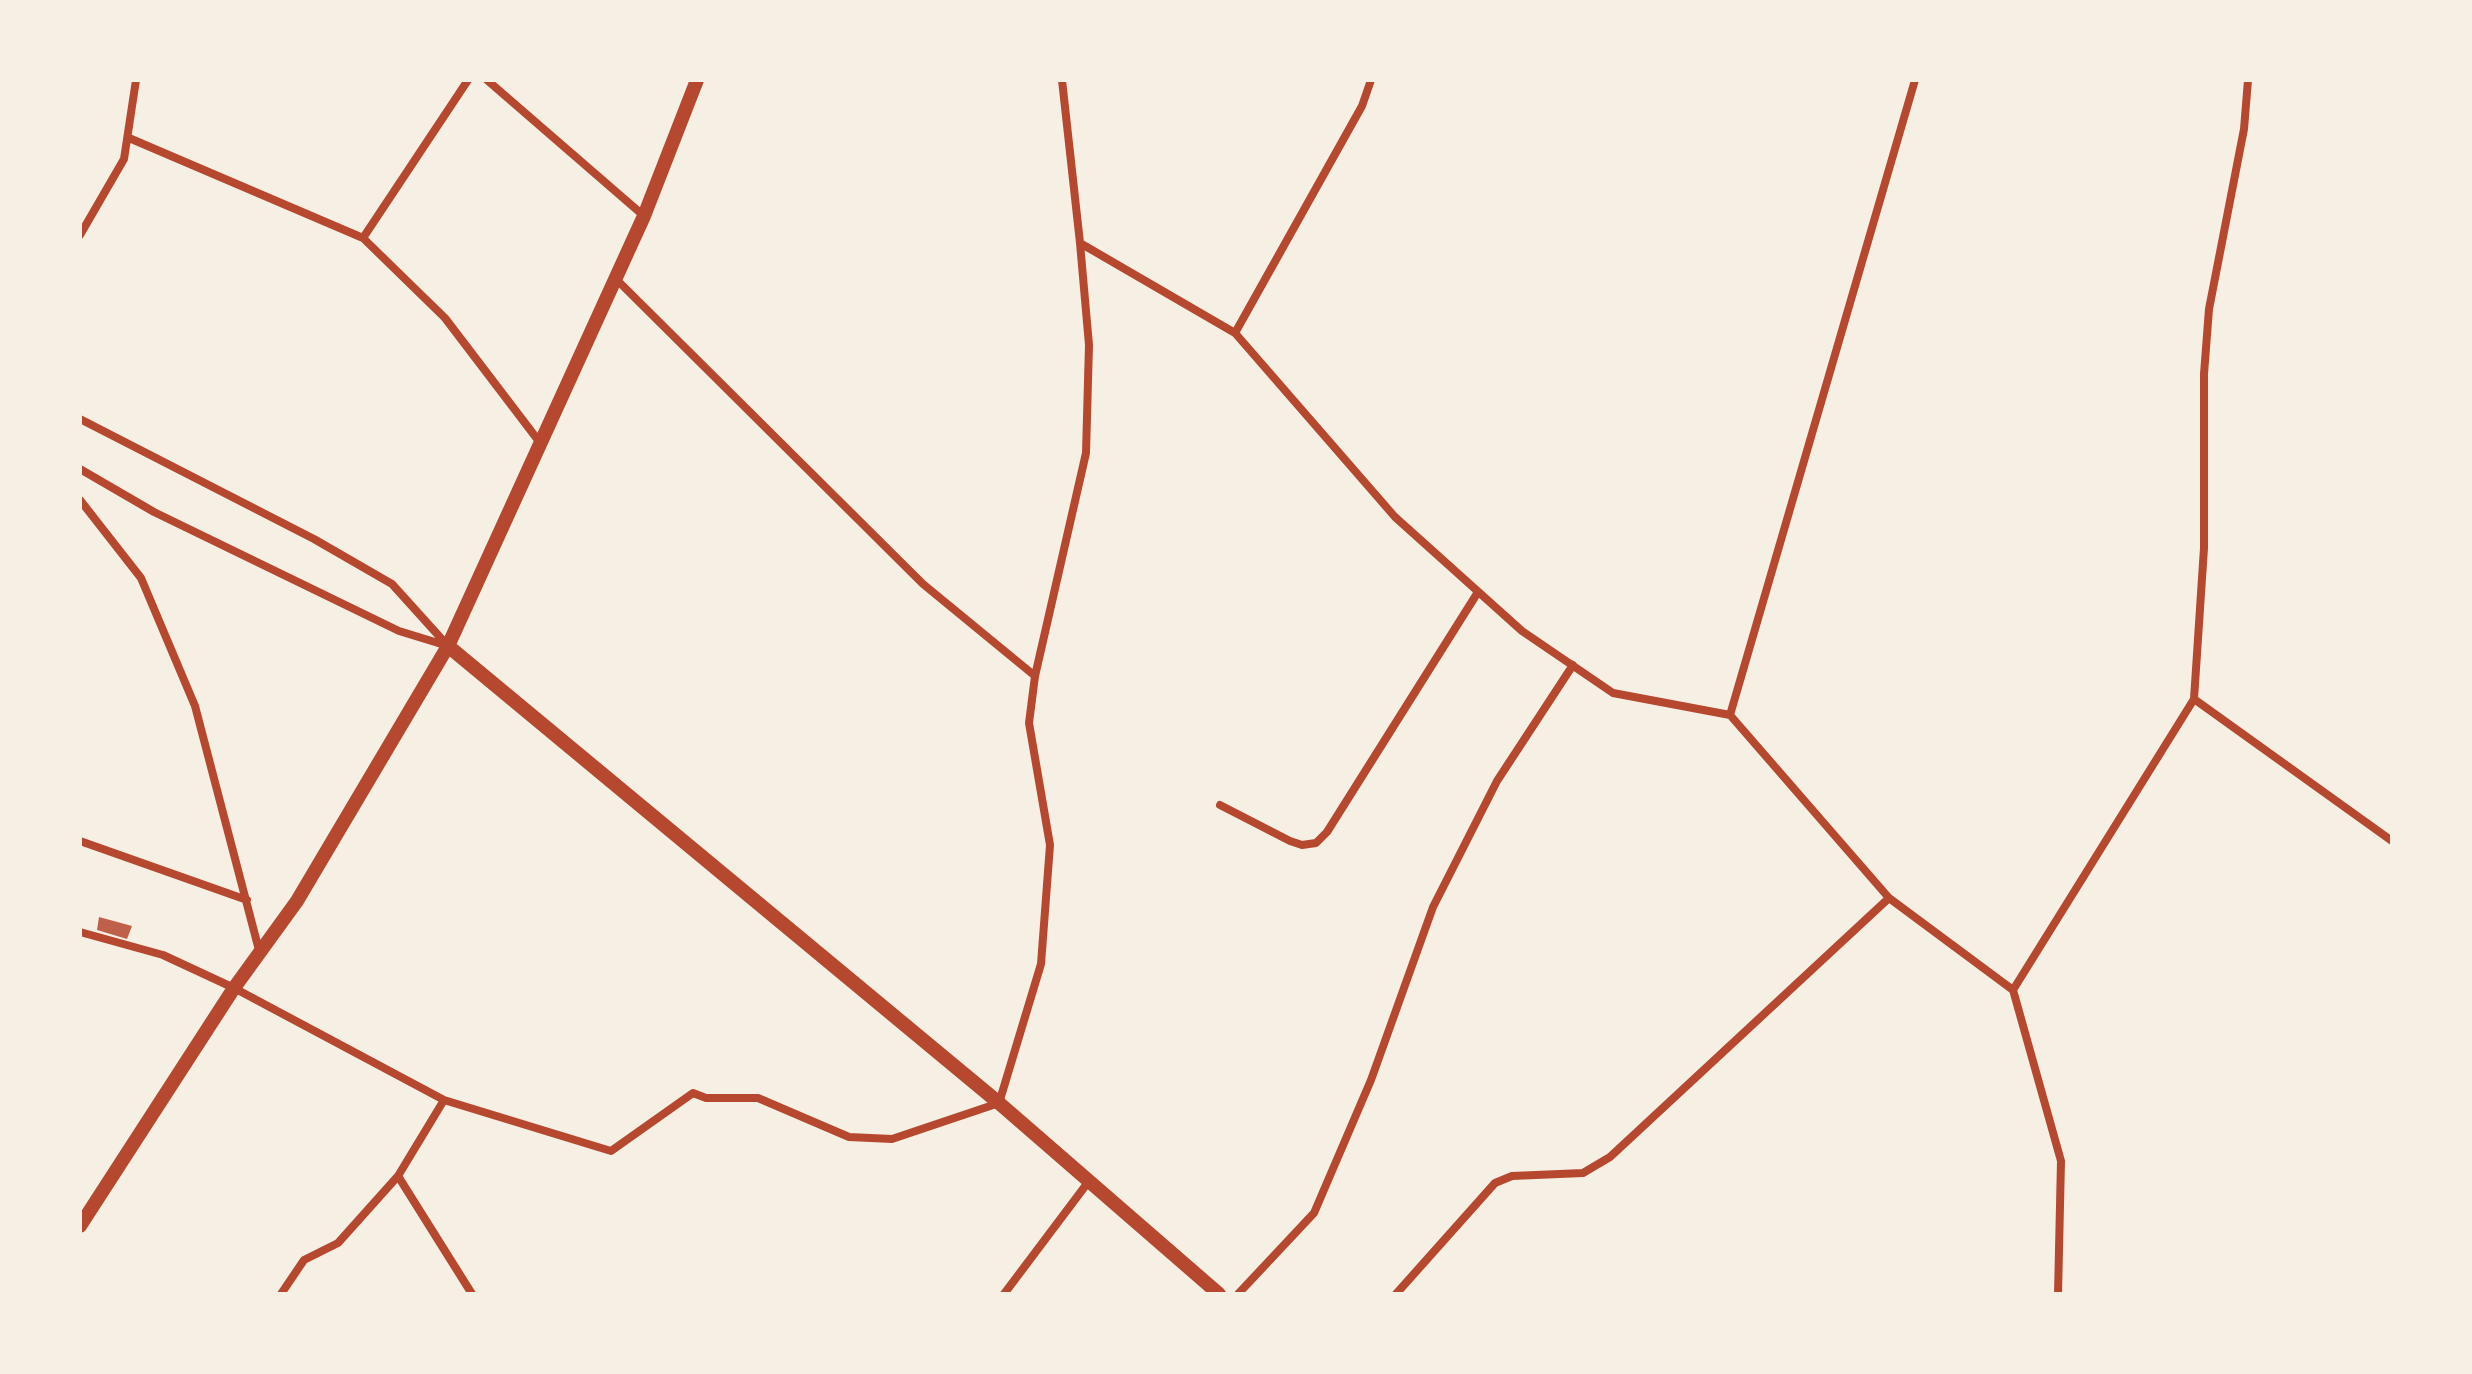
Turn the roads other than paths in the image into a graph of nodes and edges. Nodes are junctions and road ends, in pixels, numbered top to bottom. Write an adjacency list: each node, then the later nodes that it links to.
1 (136, 80): 9 (street)
2 (468, 80): 12 (street)
3 (487, 80): 10 (street)
4 (697, 80): 10 (street)
5 (1062, 80): 13 (street)
6 (1371, 80): 15 (street)
7 (1915, 80): 25 (street)
8 (2248, 80): 24 (street)
9 (129, 138): 11 (street); 12 (street)
10 (644, 216): 14 (street)
11 (80, 235)
12 (363, 238): 17 (street)
13 (1080, 243): 15 (street); 23 (street)
14 (616, 279): 17 (street); 23 (street)
15 (1235, 333): 20 (street)
16 (80, 419): 21 (street)
17 (542, 446): 21 (street)
18 (80, 469): 21 (street)
19 (80, 500): 30 (street)
20 (1478, 592): 22 (street); 26 (street)
21 (448, 646): 32 (street); 36 (street)
22 (1573, 665): 25 (street); 44 (street)
23 (1035, 676): 36 (street)
24 (2194, 699): 28 (street); 34 (street)
25 (1730, 715): 29 (street)
26 (1220, 805)
27 (80, 841): 30 (street)
28 (2392, 841)
29 (1889, 898): 34 (street); 45 (street)
30 (247, 900): 32 (street)
31 (80, 932): 33 (street)
32 (260, 955): 33 (street)
33 (234, 988): 35 (street); 39 (street)
34 (2013, 990): 46 (street)
35 (444, 1100): 36 (street); 37 (street)
36 (999, 1103): 38 (street)
37 (398, 1176): 40 (street); 41 (street)
38 (1089, 1181): 42 (street); 43 (street)
39 (80, 1226)
40 (281, 1294)
41 (472, 1294)
42 (1004, 1294)
43 (1219, 1294)
44 (1238, 1294)
45 (1396, 1294)
46 (2058, 1294)

